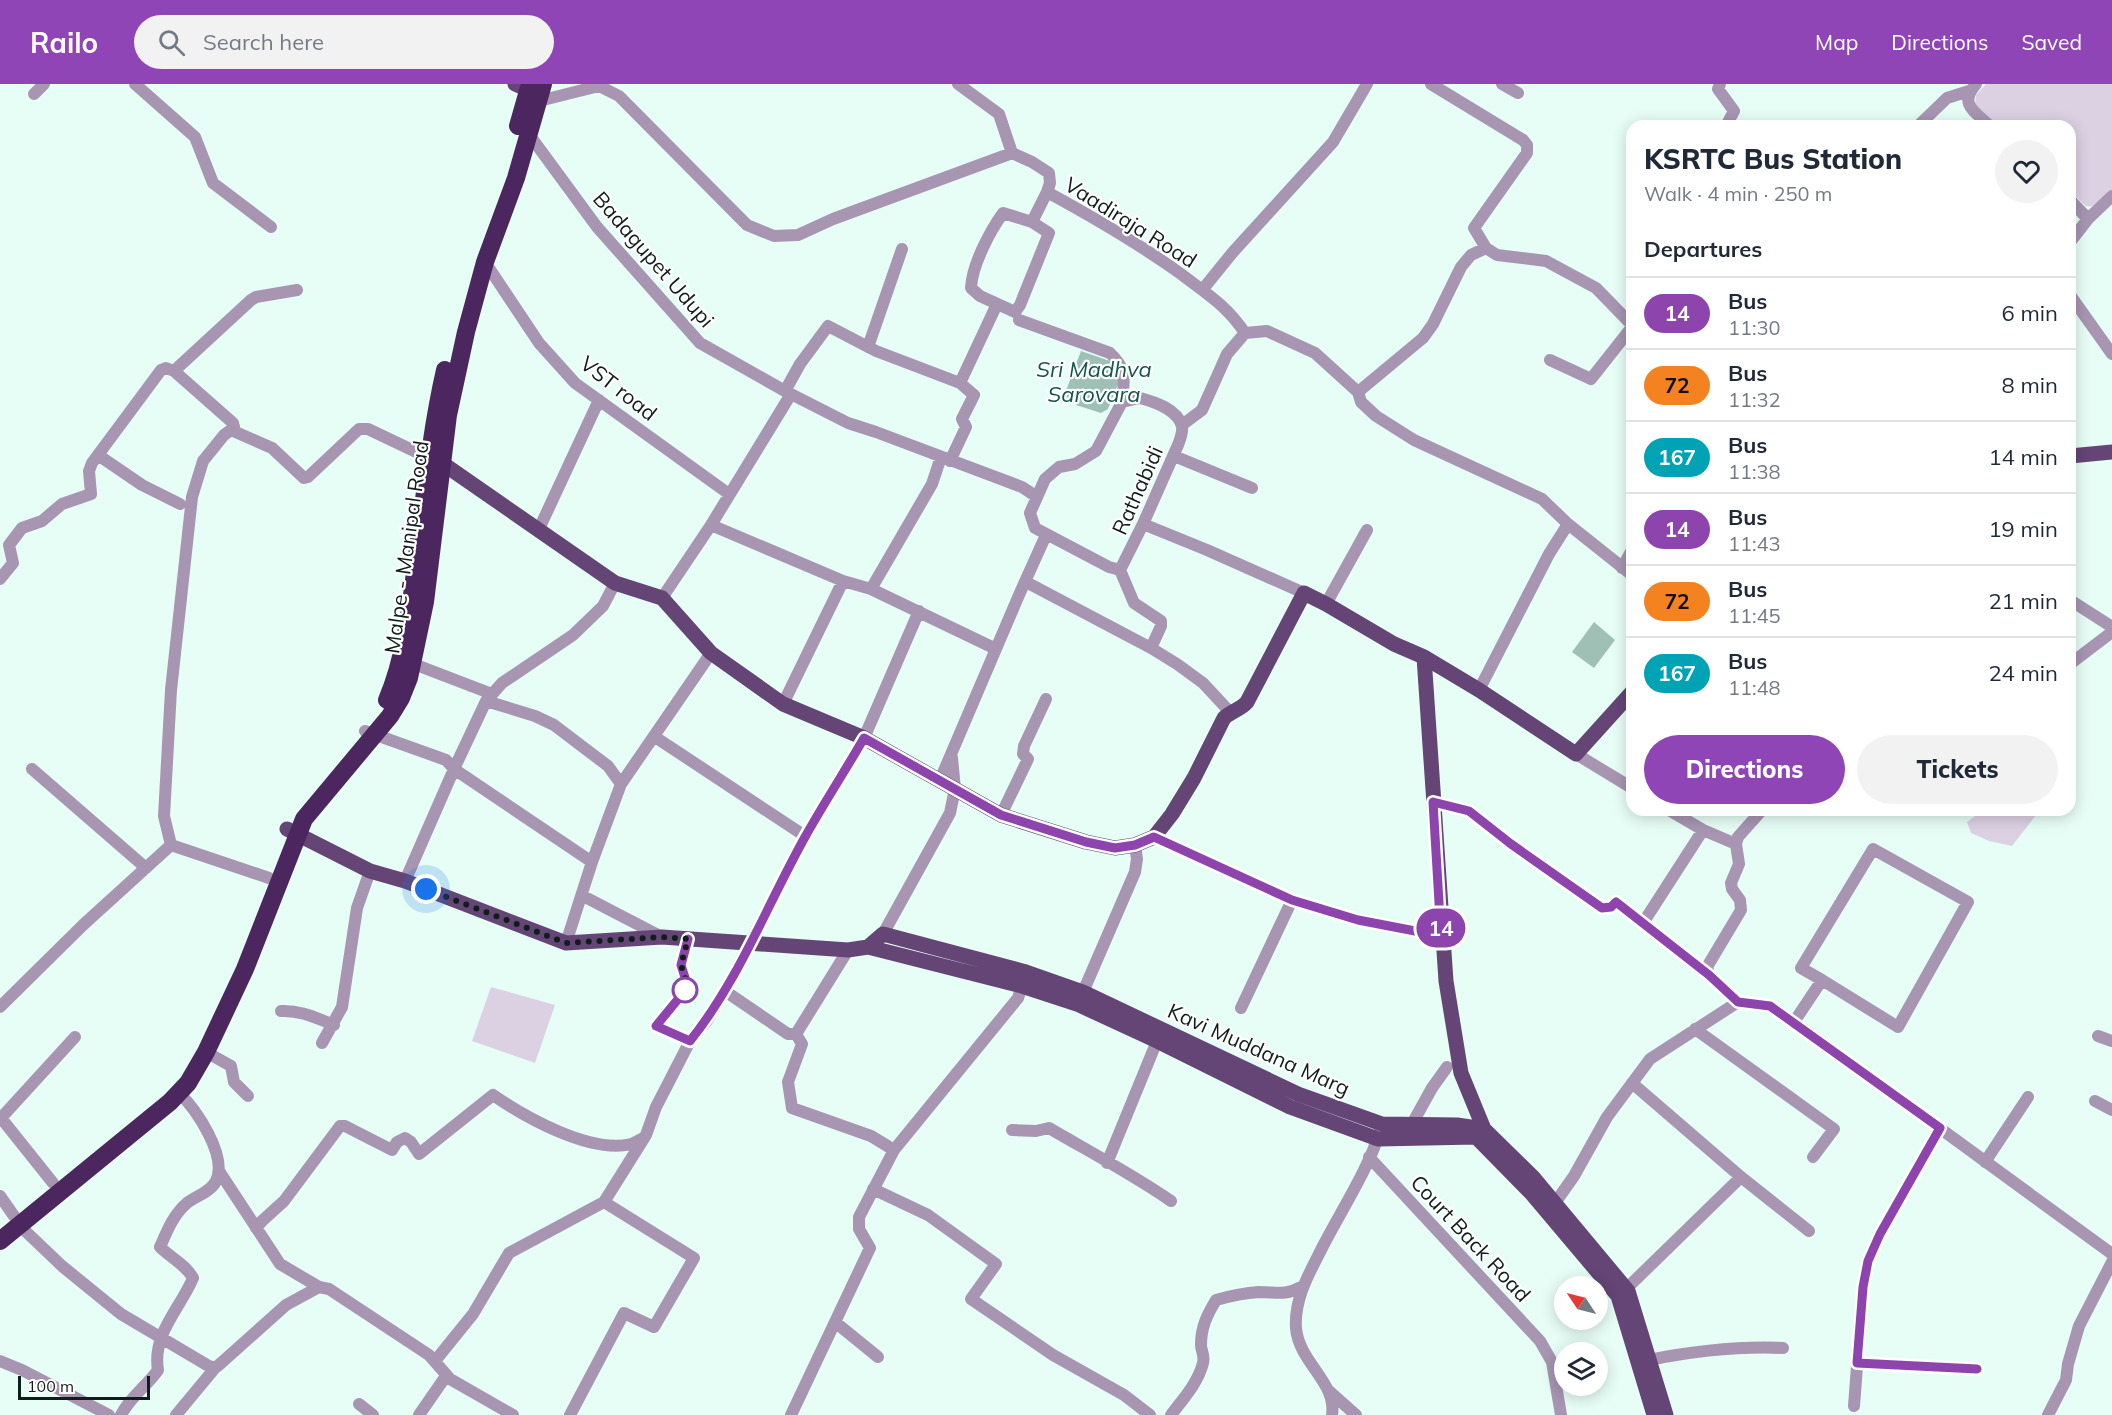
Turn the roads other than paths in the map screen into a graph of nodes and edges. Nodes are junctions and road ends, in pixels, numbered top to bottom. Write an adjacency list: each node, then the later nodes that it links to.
1 (44, 84): 11 (street)
2 (135, 84): 22 (street)
3 (958, 84): 16 (street)
4 (1367, 84): 27 (street)
5 (1431, 84): 24 (street)
6 (1502, 84): 10 (street)
7 (1720, 84): 12 (street)
8 (535, 88): 15 (highway, Malpe - Manipal Road); 16 (street); 50 (highway, Malpe - Manipal Road)
9 (1973, 88): 13 (street); 14 (street)
10 (1518, 93)
11 (34, 94)
12 (1729, 120)
13 (1924, 120)
14 (1984, 120)
15 (528, 133): 26 (highway, Malpe - Manipal Road); 41 (street, Badagupet Udupi)
16 (1012, 153): 17 (street, Vaadiraja Road)
17 (1047, 192): 21 (street); 27 (street, Vaadiraja Road)
18 (2112, 196): 20 (street)
19 (2076, 206): 20 (street)
20 (2088, 219): 23 (street)
21 (1032, 222): 30 (street); 30 (street)
22 (271, 227)
23 (2076, 234)
24 (1486, 248): 32 (street); 40 (street)
25 (902, 249): 35 (street)
26 (485, 262): 42 (street, VST road); 50 (highway, Malpe - Manipal Road)
27 (1203, 289): 33 (street, Vaadiraja Road)
28 (297, 290): 38 (street)
29 (2076, 303): 36 (street)
30 (997, 304): 39 (street)
31 (1019, 320): 43 (street)
32 (1626, 320)
33 (1245, 333): 40 (street); 44 (street)
34 (1626, 334): 37 (street)
35 (868, 347): 39 (street); 41 (street)
36 (2112, 354)
37 (1550, 360)
38 (174, 371): 45 (street); 47 (street)
39 (962, 379): 51 (street)
40 (1358, 392): 56 (street)
41 (788, 393): 51 (street, Badagupet Udupi); 53 (street)
42 (599, 400): 53 (street, VST road); 59 (street)
43 (1122, 402): 44 (street, Rathabidi); 54 (street)
44 (1182, 425): 49 (street, Rathabidi)
45 (235, 431): 50 (street); 108 (street)
46 (2112, 452): 48 (main road)
47 (98, 455): 55 (street); 64 (street)
48 (2076, 455)
49 (1174, 456): 52 (street); 58 (street, Rathabidi)
50 (435, 460): 59 (main road); 81 (highway, Malpe - Manipal Road)
51 (951, 461): 54 (street, Badagupet Udupi); 68 (street)
52 (1252, 488)
53 (729, 494): 57 (street)
54 (1037, 497): 61 (street)
55 (180, 504)
56 (1568, 524): 63 (street); 82 (street)
57 (711, 525): 65 (street); 70 (street)
58 (1143, 525): 62 (street, Rathabidi); 69 (street)
59 (539, 529): 67 (main road)
60 (1367, 530): 71 (street)
61 (1046, 535): 62 (street); 66 (street)
62 (1120, 570): 76 (street)
63 (1626, 570)
64 (0, 579)
65 (843, 581): 68 (street); 86 (street)
66 (1026, 582): 76 (street); 77 (street)
67 (615, 583): 70 (main road); 83 (street)
68 (871, 589): 73 (street)
69 (1304, 593): 71 (main road); 87 (main road)
70 (662, 598): 78 (main road)
71 (1326, 603): 79 (main road)
72 (2076, 604): 74 (street)
73 (919, 611): 77 (street); 90 (street)
74 (2112, 627)
75 (2112, 632): 80 (street)
76 (1151, 648): 87 (street)
77 (996, 649): 91 (street)
78 (711, 653): 86 (main road); 89 (street)
79 (1424, 657): 82 (main road); 99 (main road)
80 (2076, 659)
81 (406, 662): 83 (street); 88 (highway, Malpe - Manipal Road)
82 (1479, 690): 92 (main road)
83 (489, 697): 93 (street); 96 (street)
84 (1046, 699): 100 (street)
85 (1626, 700): 92 (main road)
86 (783, 704): 90 (main road)
87 (1230, 712): 106 (main road)
88 (370, 733): 93 (street); 104 (highway, Malpe - Manipal Road)
89 (655, 737): 96 (street); 105 (street)
90 (864, 738): 95 (main road); 105 (street)
91 (951, 754): 95 (street); 98 (street)
92 (1576, 754): 97 (street)
93 (454, 769): 110 (street); 114 (street)
94 (32, 770): 111 (street)
95 (940, 780): 98 (main road)
96 (621, 784): 110 (street)
97 (1626, 784)
98 (955, 789): 100 (main road); 118 (street)
99 (1433, 802): 117 (street); 119 (main road)
100 (1001, 815): 109 (main road)
101 (1679, 816): 103 (street)
102 (1756, 816): 107 (street)
103 (1703, 830): 107 (street); 117 (street)
104 (292, 832): 112 (main road); 113 (highway, Malpe - Manipal Road); 145 (highway, Malpe - Manipal Road)
105 (805, 836): 123 (street)
106 (1154, 837): 109 (main road); 116 (street)
107 (1736, 844): 126 (street)
108 (171, 845): 111 (street); 113 (street)
109 (1135, 845): 130 (street)
110 (592, 862): 115 (street)
111 (146, 868): 132 (street)
112 (370, 871): 114 (main road); 136 (street)
113 (269, 878): 167 (highway, Malpe - Manipal Road)
114 (405, 881): 122 (main road)
115 (583, 896): 120 (street); 122 (street)
116 (1292, 900): 119 (street); 133 (street)
117 (1643, 923): 126 (street)
118 (883, 934): 124 (main road); 130 (main road, Kavi Muddana Marg)
119 (1441, 936): 158 (main road)
120 (662, 937): 121 (main road, Kavi Muddana Marg); 122 (main road, Kavi Muddana Marg)
121 (688, 939): 123 (main road, Kavi Muddana Marg); 141 (street)
122 (566, 943)
123 (750, 944): 125 (main road, Kavi Muddana Marg); 129 (street)
124 (868, 947): 125 (main road, Kavi Muddana Marg); 128 (main road, Kavi Muddana Marg)
125 (848, 950): 138 (street)
126 (1709, 975): 131 (street)
127 (1822, 980): 127 (street); 135 (street)
128 (1022, 986): 142 (main road, Kavi Muddana Marg); 160 (street)
129 (725, 992): 138 (street); 141 (street)
130 (1083, 992): 157 (main road, Kavi Muddana Marg)
131 (1738, 1002): 135 (street); 137 (street)
132 (0, 1007)
133 (1240, 1008)
134 (281, 1011): 136 (street)
135 (1794, 1022): 155 (street)
136 (334, 1025): 144 (street)
137 (1695, 1029): 147 (street); 162 (street)
138 (796, 1034): 160 (street)
139 (2098, 1035): 143 (street)
140 (75, 1037): 153 (street)
141 (690, 1041): 159 (street)
142 (1157, 1041): 157 (main road, Kavi Muddana Marg); 164 (street)
143 (2112, 1041)
144 (322, 1043)
145 (206, 1052): 148 (highway, Malpe - Manipal Road); 149 (street)
146 (1447, 1067): 154 (street)
147 (1632, 1083): 166 (street); 172 (street)
148 (179, 1093): 165 (street); 173 (highway, Malpe - Manipal Road)
149 (248, 1096)
150 (2028, 1097): 163 (street)
151 (2095, 1101): 152 (street)
152 (2112, 1110)
153 (1, 1118): 167 (street)
154 (1412, 1124): 157 (main road, Kavi Muddana Marg); 158 (main road, Kavi Muddana Marg)
155 (1940, 1128): 163 (street); 189 (street)
156 (1012, 1130): 164 (street)
157 (1380, 1132): 158 (main road, Kavi Muddana Marg); 161 (street)
158 (1480, 1133): 172 (main road); 209 (main road)
159 (646, 1135): 171 (street); 174 (street)
160 (894, 1150): 168 (street)
161 (1369, 1157): 180 (street); 208 (street, Court Back Road)
162 (1813, 1157)
163 (1985, 1162): 177 (street)
164 (1107, 1163): 170 (street)
165 (219, 1171): 174 (street); 183 (street)
166 (1741, 1177): 175 (street); 181 (street)
167 (53, 1183): 173 (highway, Malpe - Manipal Road)
168 (873, 1189): 182 (street); 204 (street)
169 (0, 1196): 173 (street)
170 (1171, 1201)
171 (604, 1202): 187 (street); 202 (street)
172 (1555, 1203): 181 (main road)
173 (11, 1223): 176 (highway, Malpe - Manipal Road); 183 (street)
174 (256, 1228): 179 (street)
175 (1809, 1231)
176 (0, 1241)
177 (2112, 1254)
178 (2112, 1262): 211 (street)
179 (319, 1287): 187 (street); 190 (street)
180 (1302, 1287): 193 (street); 205 (street)
181 (1626, 1289): 186 (main road)
182 (835, 1322): 185 (street); 203 (street)
183 (161, 1339): 190 (street); 197 (street)
184 (1783, 1348): 186 (street)
185 (878, 1357)
186 (1649, 1360): 210 (main road)
187 (435, 1361): 192 (street)
188 (0, 1362): 196 (street)
189 (1857, 1363): 191 (street); 195 (street)
190 (215, 1368): 198 (street)
191 (1977, 1369)
192 (446, 1376): 200 (street); 201 (street)
193 (1329, 1391): 206 (street); 207 (street)
194 (359, 1404): 199 (street)
195 (1854, 1406)
196 (108, 1415)
197 (121, 1415)
198 (176, 1415)
199 (373, 1415)
200 (419, 1415)
201 (513, 1415)
202 (570, 1415)
203 (791, 1415)
204 (1150, 1415)
205 (1171, 1415)
206 (1332, 1415)
207 (1356, 1415)
208 (1561, 1415)
209 (1654, 1415)
210 (1666, 1415)
211 (2048, 1415)

